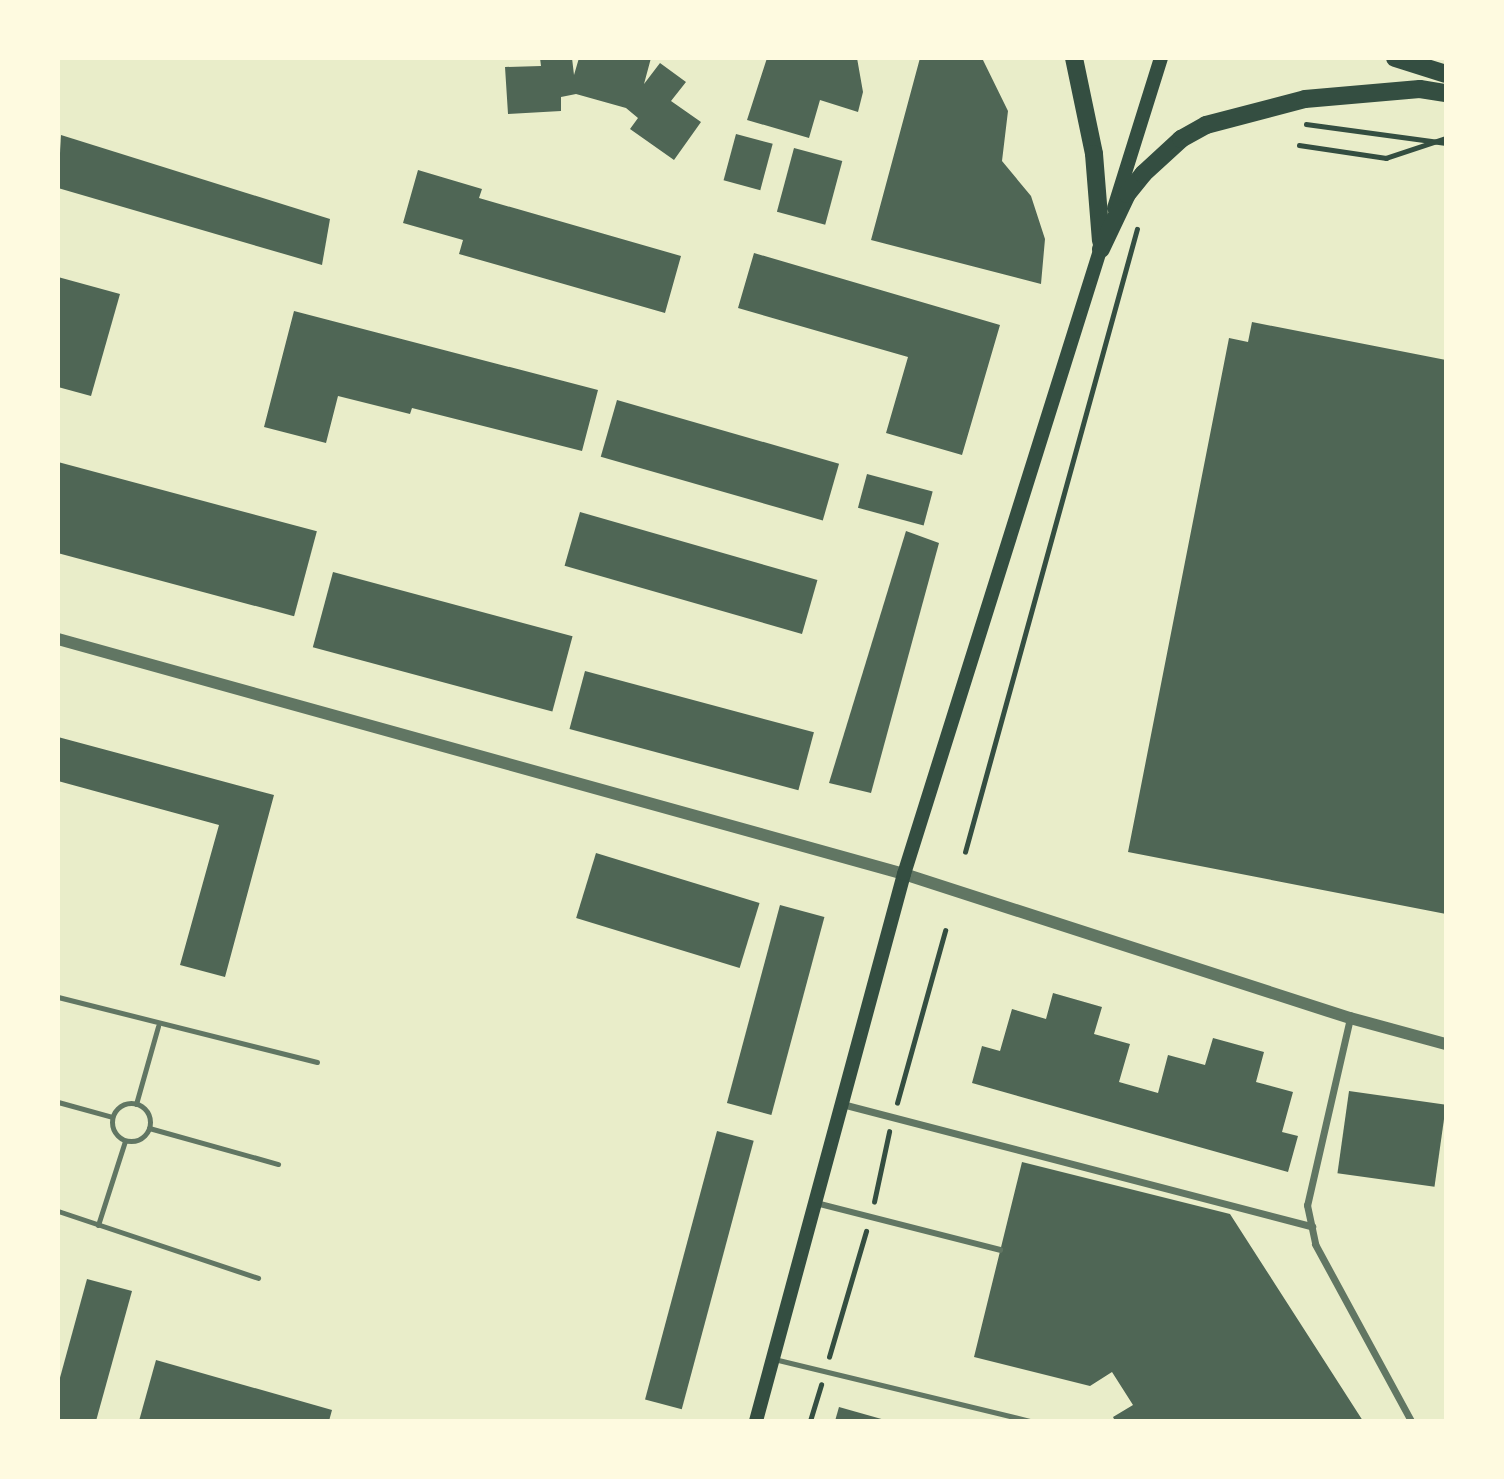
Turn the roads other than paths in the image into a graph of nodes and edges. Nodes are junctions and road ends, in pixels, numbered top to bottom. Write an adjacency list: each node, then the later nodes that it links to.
1 (1074, 58): 6 (main road)
2 (1161, 58): 6 (main road)
3 (1395, 58): 4 (main road)
4 (1446, 74)
5 (1446, 93): 6 (main road)
6 (1101, 249): 8 (main road)
7 (58, 639): 8 (street)
8 (904, 874): 10 (street); 16 (main road)
9 (58, 997): 11 (lane)
10 (1350, 1018): 12 (street); 24 (street)
11 (158, 1026): 13 (lane); 15 (lane)
12 (1446, 1044)
13 (317, 1062)
14 (58, 1102): 17 (lane)
15 (136, 1104): 17 (lane); 18 (lane)
16 (842, 1104): 21 (main road); 24 (street)
17 (112, 1117): 19 (lane)
18 (149, 1128): 19 (lane); 20 (lane)
19 (125, 1141): 23 (lane)
20 (278, 1164)
21 (816, 1203): 25 (street); 27 (main road)
22 (58, 1211): 23 (lane)
23 (97, 1225): 26 (lane)
24 (1312, 1226): 30 (street)
25 (1000, 1250)
26 (258, 1278)
27 (774, 1359): 28 (main road); 29 (lane)
28 (756, 1421)
29 (1030, 1421)
30 (1411, 1421)

